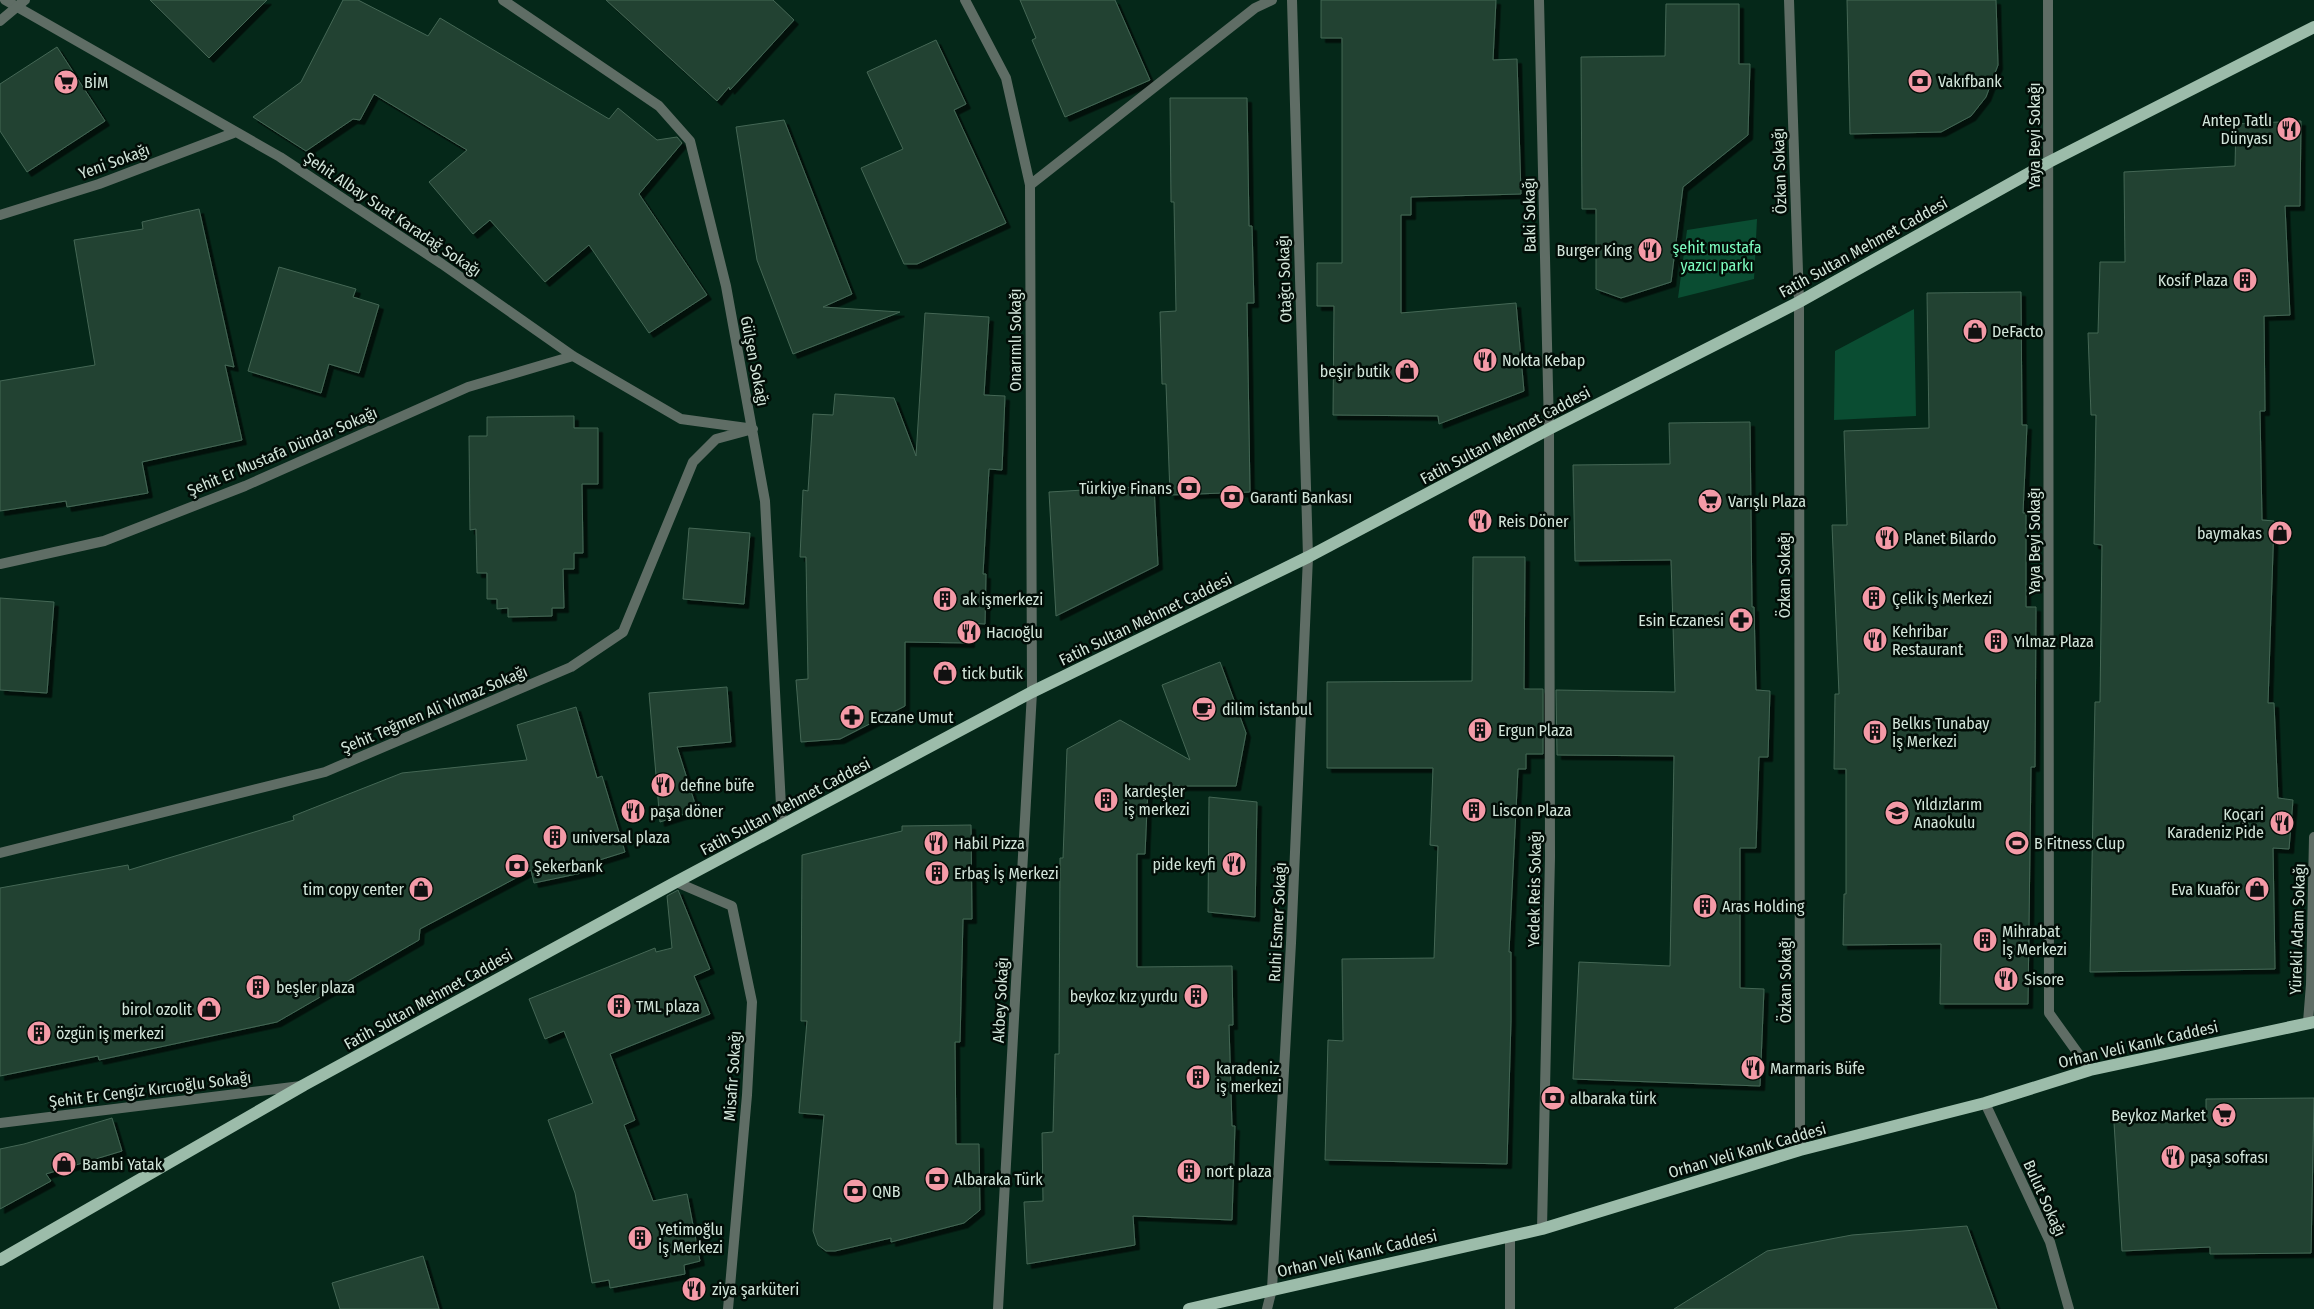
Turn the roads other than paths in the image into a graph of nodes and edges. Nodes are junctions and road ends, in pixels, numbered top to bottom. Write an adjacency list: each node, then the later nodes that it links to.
1 (5, 0): 9 (street, Şehit Albay Suat Karadağ Sokağı)
2 (503, 0): 18 (street, Gülşen Sokağı)
3 (965, 0): 14 (street, Onarımlı Sokağı)
4 (1272, 0): 14 (street)
5 (1292, 0): 20 (street, Otağcı Sokağı)
6 (1539, 0): 19 (street, Baki Sokağı)
7 (1789, 0): 16 (street, Özkan Sokağı)
8 (2048, 0): 13 (street, Yaya Beyi Sokağı)
9 (22, 4): 10 (street); 12 (street, Şehit Albay Suat Karadağ Sokağı)
10 (0, 22)
11 (2314, 27): 13 (main road, Fatih Sultan Mehmet Caddesi)
12 (236, 132): 15 (street, Yeni Sokağı); 17 (street, Şehit Albay Suat Karadağ Sokağı)
13 (2049, 162): 16 (main road, Fatih Sultan Mehmet Caddesi); 28 (street, Yaya Beyi Sokağı)
14 (1030, 185): 22 (street, Onarımlı Sokağı)
15 (0, 216)
16 (1799, 302): 19 (main road, Fatih Sultan Mehmet Caddesi); 32 (street, Özkan Sokağı)
17 (573, 356): 18 (street, Şehit Albay Suat Karadağ Sokağı); 21 (street, Şehit Er Mustafa Dündar Sokağı)
18 (753, 429): 23 (street, Gülşen Sokağı); 25 (street, Şehit Teğmen Ali Yılmaz Sokağı)
19 (1549, 429): 20 (main road, Fatih Sultan Mehmet Caddesi); 33 (street, Yedek Reis Sokağı)
20 (1308, 557): 22 (main road, Fatih Sultan Mehmet Caddesi); 36 (street, Ruhi Esmer Sokağı)
21 (0, 564)
22 (1032, 692): 23 (main road, Fatih Sultan Mehmet Caddesi); 38 (street, Akbey Sokağı)
23 (782, 825): 26 (main road, Fatih Sultan Mehmet Caddesi)
24 (2314, 837): 27 (street, Yürekli Adam Sokağı)
25 (0, 853)
26 (676, 882): 29 (main road, Fatih Sultan Mehmet Caddesi); 37 (street, Misafir Sokağı)
27 (2311, 1022): 28 (main road, Orhan Veli Kanık Caddesi)
28 (2090, 1070): 30 (main road, Orhan Veli Kanık Caddesi)
29 (304, 1085): 31 (street, Şehit Er Cengiz Kırcıoğlu Sokağı); 35 (main road, Fatih Sultan Mehmet Caddesi)
30 (1985, 1103): 32 (main road, Orhan Veli Kanık Caddesi); 42 (street, Bulut Sokağı)
31 (0, 1123)
32 (1800, 1150): 33 (main road, Orhan Veli Kanık Caddesi)
33 (1542, 1229): 34 (main road, Orhan Veli Kanık Caddesi)
34 (1510, 1236): 36 (main road, Orhan Veli Kanık Caddesi); 41 (street)
35 (0, 1260)
36 (1272, 1289): 39 (main road, Orhan Veli Kanık Caddesi); 40 (street, Ruhi Esmer Sokağı)
37 (728, 1309)
38 (998, 1309)
39 (1189, 1309)
40 (1267, 1309)
41 (1510, 1309)
42 (2069, 1309)

